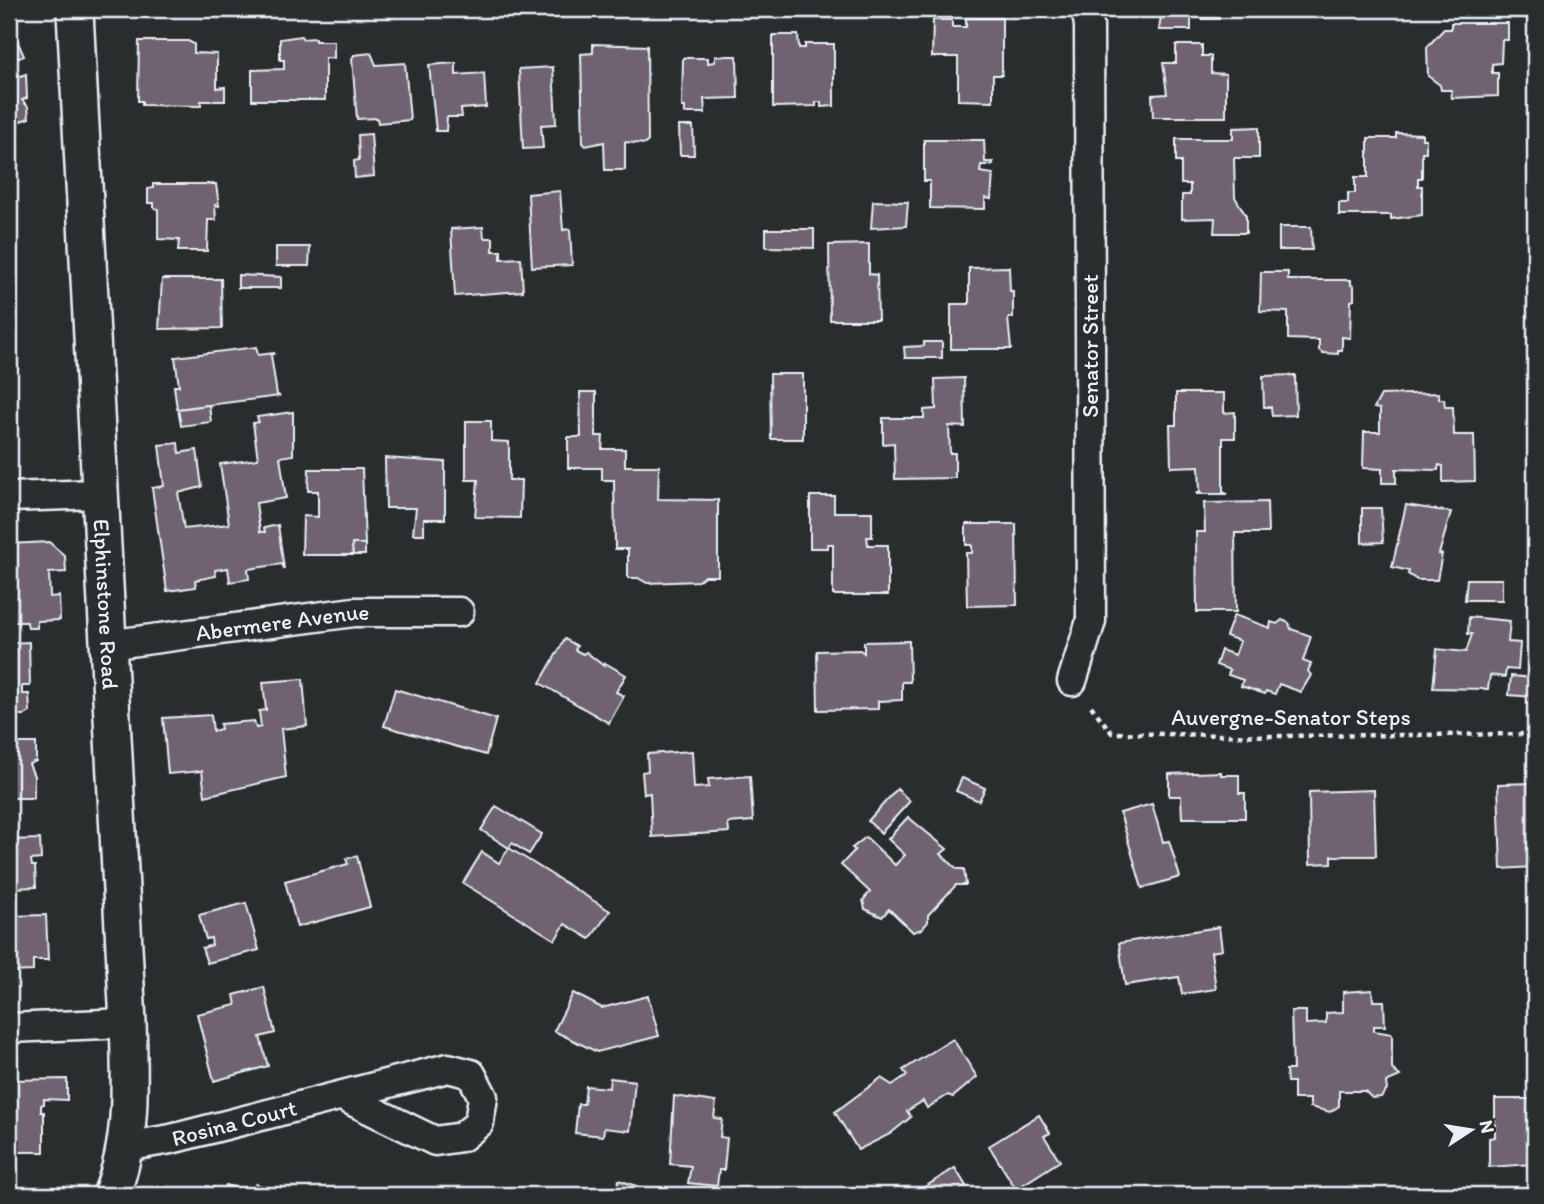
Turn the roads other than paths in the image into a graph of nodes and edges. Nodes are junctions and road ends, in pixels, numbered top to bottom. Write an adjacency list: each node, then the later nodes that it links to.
1 (1086, 9): 7 (street, Senator Street)
2 (77, 10): 3 (street, Elphinstone Road)
3 (99, 494): 4 (street); 6 (street, Elphinstone Road)
4 (9, 497)
5 (458, 612): 6 (street, Abermere Avenue)
6 (107, 645): 8 (street, Elphinstone Road)
7 (1072, 681)
8 (128, 1023): 9 (street); 11 (street, Elphinstone Road)
9 (9, 1028)
10 (342, 1096): 11 (street, Rosina Court)
11 (125, 1147): 12 (street, Elphinstone Road)
12 (111, 1195)

